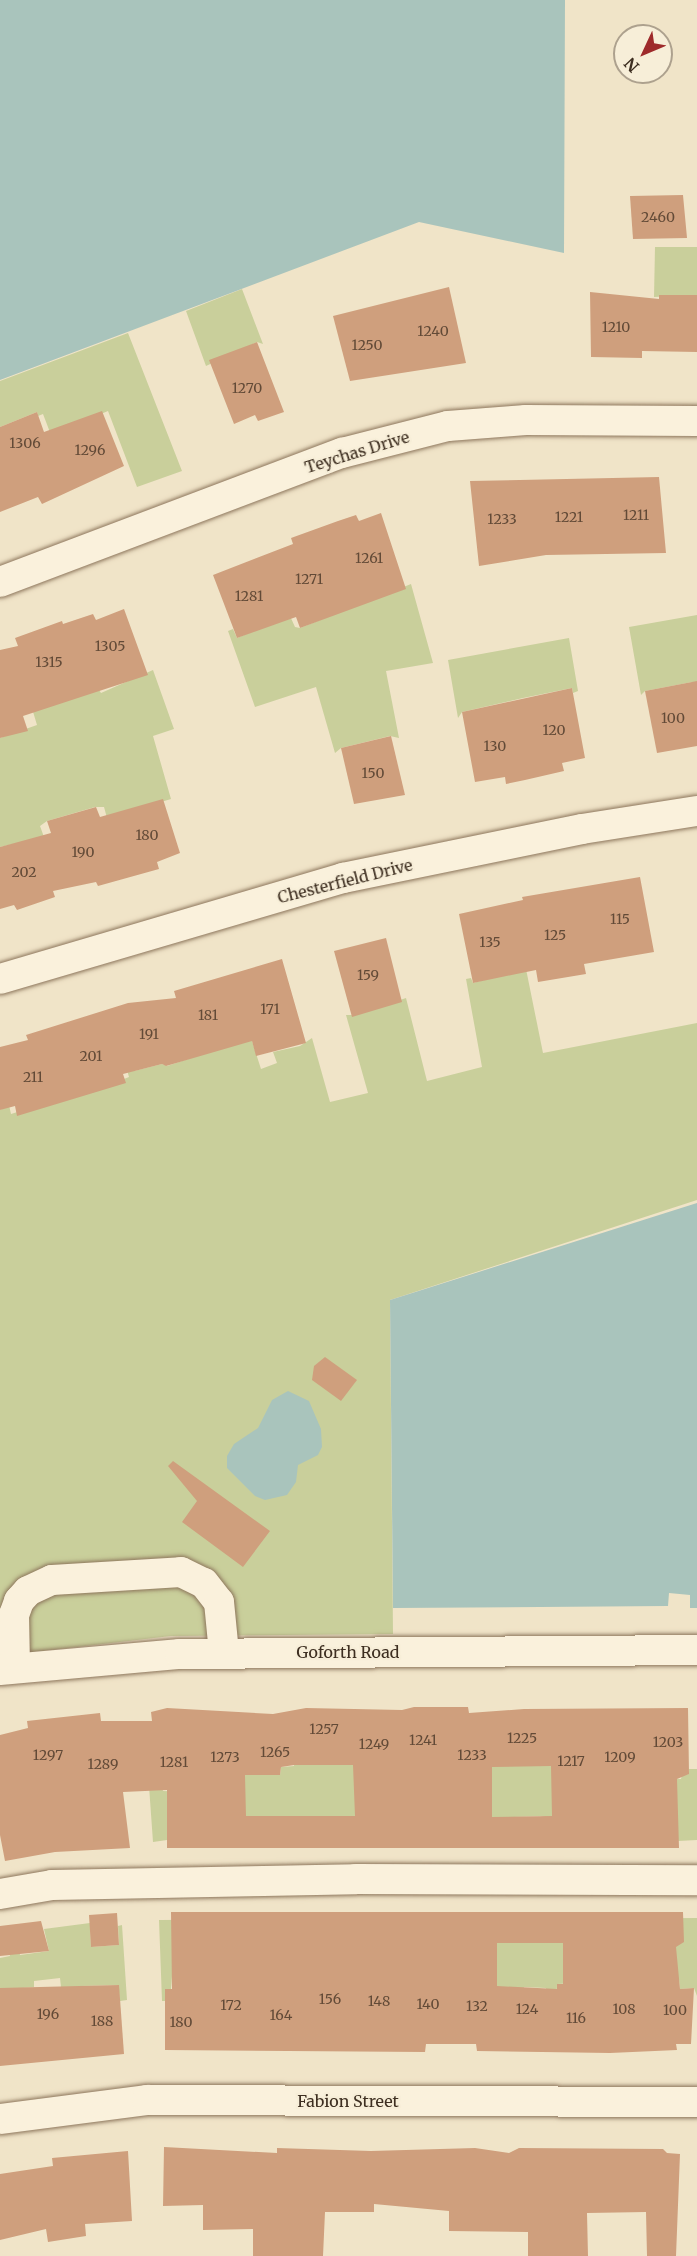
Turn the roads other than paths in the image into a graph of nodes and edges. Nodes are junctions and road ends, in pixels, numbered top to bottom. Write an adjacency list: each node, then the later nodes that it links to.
1 (697, 421): 2 (street, Teychas Drive)
2 (0, 582)
3 (697, 812): 4 (street, Chesterfield Drive)
4 (0, 979)
5 (697, 1650): 6 (street, Goforth Road)
6 (224, 1653): 7 (street, Goforth Road); 7 (street)
7 (8, 1668)
8 (697, 1880): 9 (street)
9 (0, 1894)
10 (697, 2102): 11 (street, Fabion Street)
11 (0, 2118)

